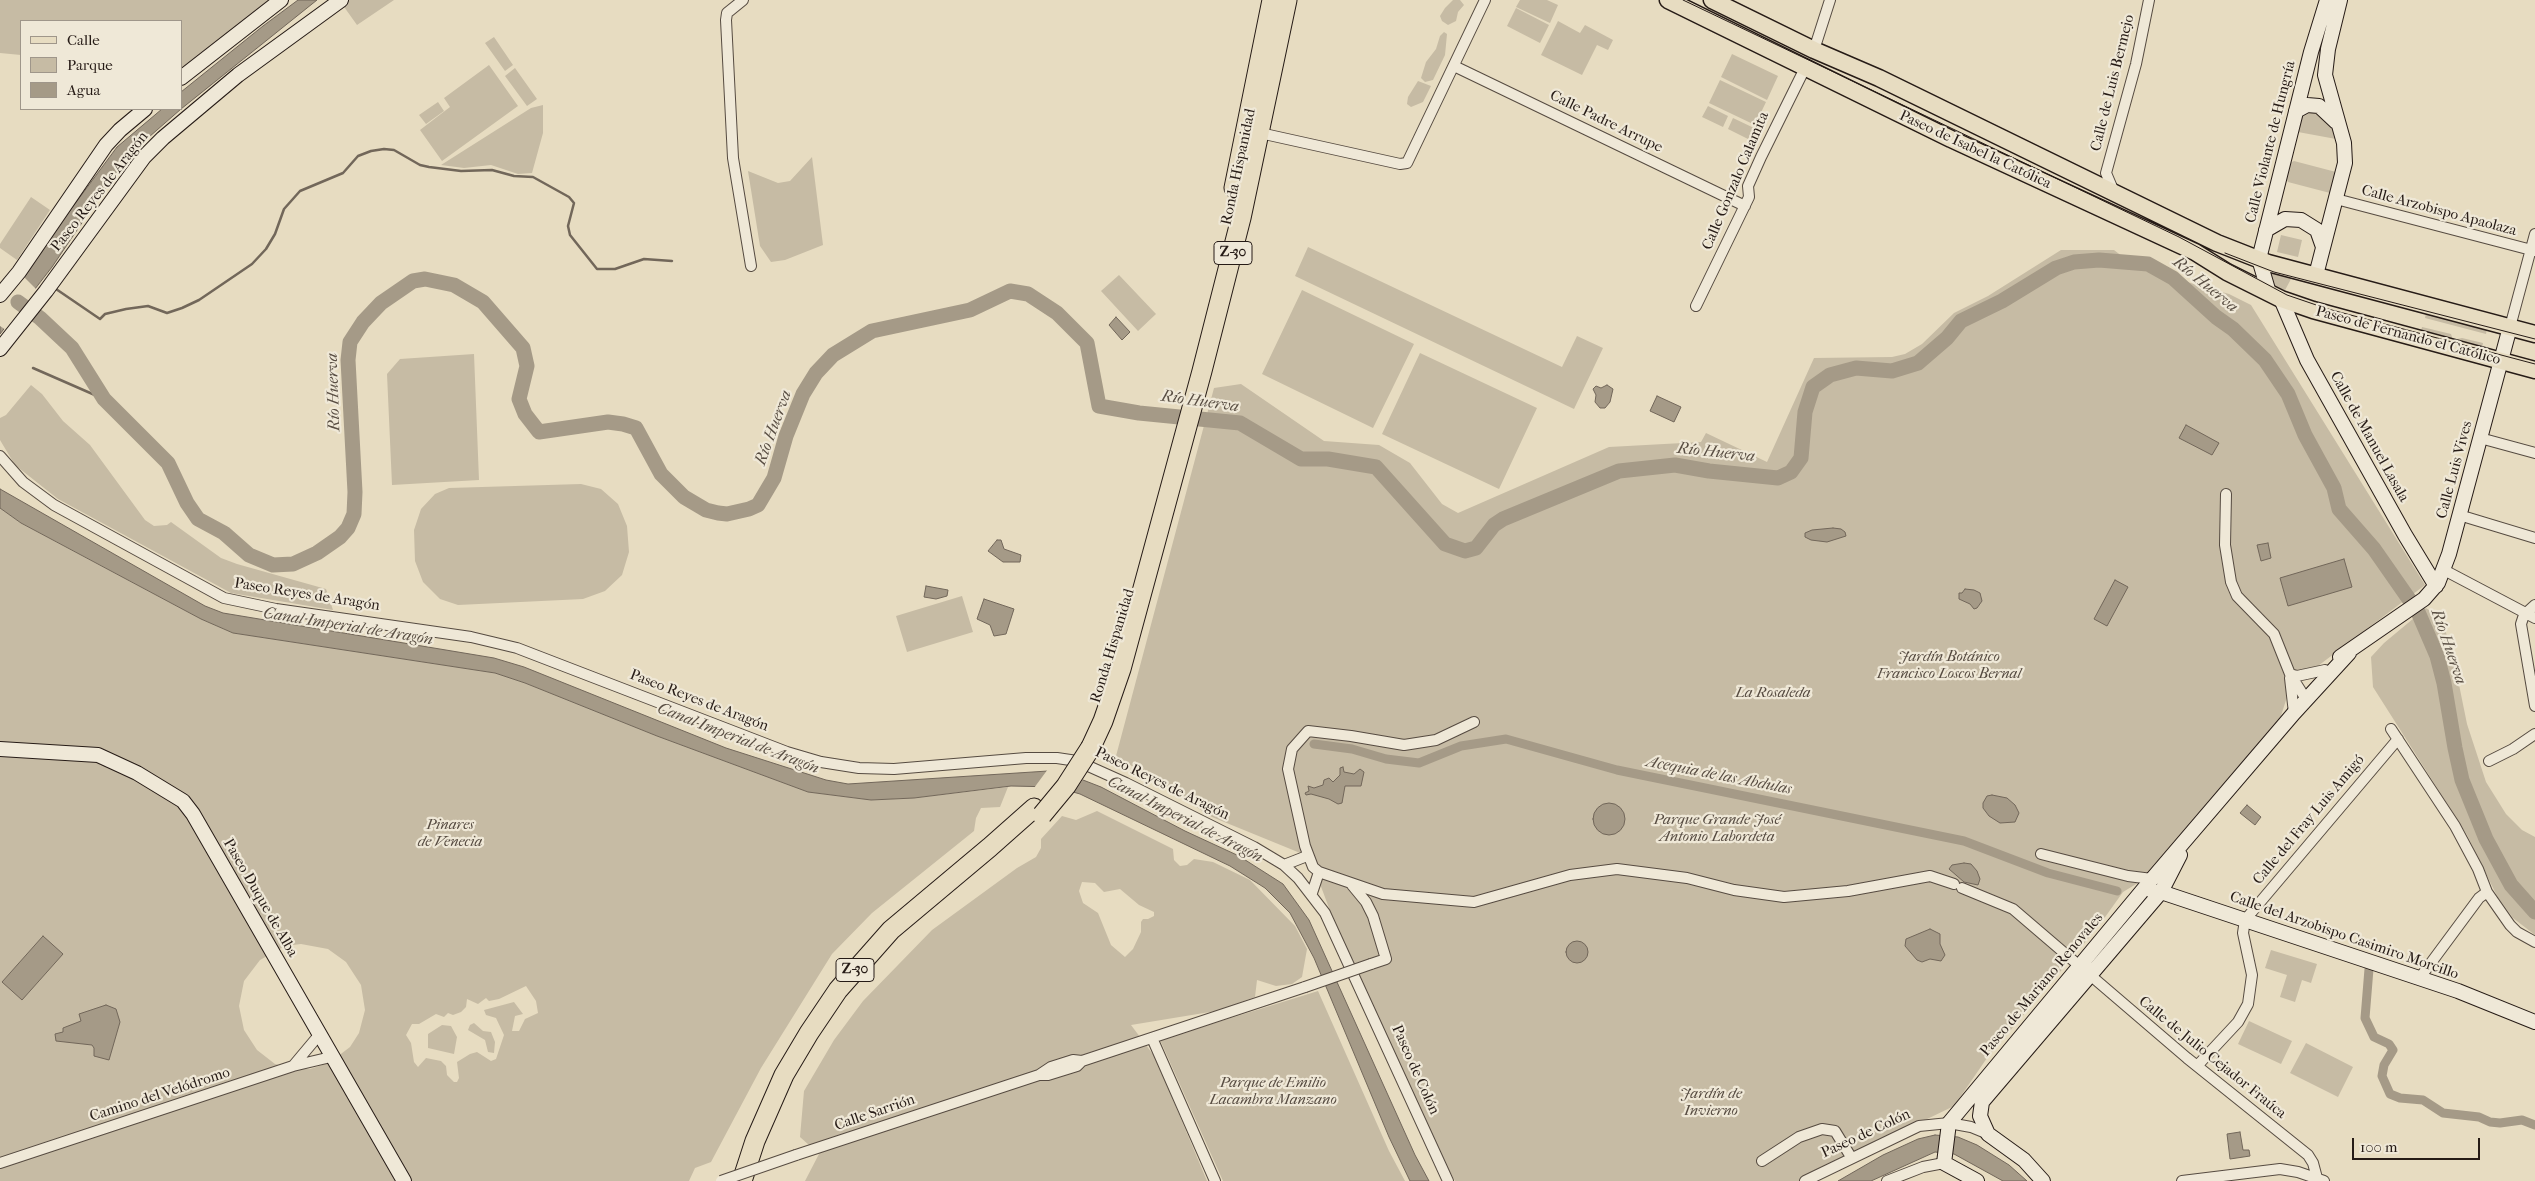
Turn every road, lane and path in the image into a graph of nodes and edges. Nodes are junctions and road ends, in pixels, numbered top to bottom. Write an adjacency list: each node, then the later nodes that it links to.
1 (282, 0): 18 (main road)
2 (341, 0): 40 (main road, Paseo Reyes de Aragón)
3 (743, 0): 33 (street)
4 (1272, 0): 43 (highway, Ronda Hispanidad / Z-30)
5 (1287, 0): 22 (highway, Ronda Hispanidad / Z-30)
6 (1485, 0): 15 (street)
7 (1668, 0): 16 (main road, Paseo de Isabel la Católica)
8 (1712, 0): 14 (main road, Paseo de Isabel la Católica)
9 (1830, 0): 14 (street)
10 (2149, 0): 23 (street, Calle de Luis Bermejo)
11 (2327, 0): 13 (main road, Calle Violante de Hungría)
12 (2340, 0): 17 (main road)
13 (2321, 20): 17 (main road); 20 (main road, Calle Violante de Hungría)
14 (1814, 50): 16 (main road); 24 (main road, Paseo de Isabel la Católica)
15 (1454, 66): 22 (street); 27 (street, Calle Padre Arrupe)
16 (1805, 68): 27 (street, Calle Gonzalo Calamita); 36 (main road, Paseo de Isabel la Católica)
17 (2324, 75): 21 (main road)
18 (182, 77)
19 (144, 110): 35 (main road)
20 (2296, 111): 21 (main road); 28 (main road, Calle Violante de Hungría)
21 (2338, 122): 26 (main road)
22 (1260, 133): 43 (highway, Ronda Hispanidad / Z-30)
23 (2106, 173): 24 (street, Calle de Luis Bermejo); 25 (street, Calle de Luis Bermejo)
24 (2087, 179): 25 (main road, Paseo de Isabel la Católica)
25 (2114, 193): 32 (main road, Paseo de Isabel la Católica)
26 (2336, 199): 30 (main road); 31 (street, Calle Arzobispo Apaolaza)
27 (1745, 206): 37 (street, Calle Gonzalo Calamita)
28 (2266, 230): 30 (main road); 32 (main road, Calle Violante de Hungría)
29 (2535, 234): 31 (street)
30 (2324, 247): 34 (main road)
31 (2533, 251): 38 (street)
32 (2259, 259): 34 (main road, Paseo de Isabel la Católica); 36 (main road, Calle Violante de Hungría)
33 (751, 266)
34 (2316, 275): 38 (main road)
35 (0, 295)
36 (2275, 296): 41 (main road, Paseo de Fernando el Católico); 51 (main road, Calle de Manuel Lasala)
37 (1696, 306)
38 (2510, 327): 39 (main road); 41 (main road, Calle Luis Vives)
39 (2535, 334)
40 (0, 349)
41 (2501, 360): 42 (main road, Paseo de Fernando el Católico); 44 (main road, Calle Luis Vives)
42 (2535, 370)
43 (1196, 371): 68 (highway, Ronda Hispanidad / Z-30)
44 (2480, 438): 45 (street); 48 (main road, Calle Luis Vives)
45 (2535, 453)
46 (0, 456): 72 (street, Paseo Reyes de Aragón)
47 (2226, 494): 58 (street)
48 (2459, 516): 49 (street); 50 (main road, Calle Luis Vives)
49 (2535, 538)
50 (2444, 570): 51 (main road, Calle Luis Vives); 54 (street)
51 (2436, 586): 52 (main road, Calle Luis Vives)
52 (2424, 599): 56 (main road, Paseo de Mariano Renovales)
53 (2535, 605): 54 (street)
54 (2526, 612): 55 (street); 60 (street)
55 (2535, 618)
56 (2349, 653): 57 (main road, Paseo de Mariano Renovales); 59 (main road, Paseo de Mariano Renovales)
57 (2325, 670): 58 (street); 59 (main road, Paseo de Mariano Renovales)
58 (2290, 674): 59 (street); 61 (street)
59 (2306, 697): 61 (main road, Paseo de Mariano Renovales)
60 (2535, 706)
61 (2294, 712): 69 (main road, Paseo de Mariano Renovales)
62 (1474, 722): 71 (street)
63 (2391, 729): 65 (street)
64 (2535, 734): 67 (street)
65 (2398, 739): 79 (street); 83 (street, Calle del Fray Luis Amigó)
66 (0, 749): 90 (main road, Paseo Duque de Alba)
67 (2489, 761)
68 (1038, 811): 104 (highway, Ronda Hispanidad / Z-30); 105 (highway, Ronda Hispanidad / Z-30)
69 (2188, 838): 75 (main road, Paseo de Mariano Renovales); 78 (main road, Paseo de Mariano Renovales)
70 (2042, 854): 74 (street)
71 (1307, 856): 72 (street); 73 (street)
72 (1284, 865): 80 (street, Paseo Reyes de Aragón)
73 (1319, 872): 76 (street, Calle de Julio Cejador Fraúca); 80 (street)
74 (2128, 876): 75 (street); 77 (street)
75 (2152, 879): 77 (main road, Paseo de Mariano Renovales)
76 (1349, 883): 81 (street, Calle de Julio Cejador Fraúca); 82 (street)
77 (2141, 892): 78 (main road, Calle del Arzobispo Casimiro Morcillo); 85 (main road, Paseo de Mariano Renovales)
78 (2161, 892): 83 (main road, Calle del Arzobispo Casimiro Morcillo); 87 (main road, Paseo de Mariano Renovales)
79 (2487, 892): 84 (street); 88 (street)
80 (1312, 893): 86 (street, Paseo Reyes de Aragón)
81 (1383, 894): 82 (street); 85 (street, Calle de Julio Cejador Fraúca)
82 (1373, 916): 91 (street, Calle Sarrión, bridge)
83 (2245, 920): 88 (main road, Calle del Arzobispo Casimiro Morcillo); 94 (street)
84 (2535, 942)
85 (2078, 967): 87 (street, Calle de Julio Cejador Fraúca); 95 (main road, Paseo de Mariano Renovales)
86 (1353, 972): 107 (street, Paseo de Colón)
87 (2090, 976): 94 (street, Calle de Julio Cejador Fraúca); 96 (main road, Paseo de Mariano Renovales)
88 (2419, 979): 89 (main road, Calle del Arzobispo Casimiro Morcillo)
89 (2535, 1022)
90 (318, 1035): 92 (main road, Paseo Duque de Alba); 93 (street)
91 (1152, 1038): 103 (street, Calle Sarrión, bridge); 106 (street)
92 (331, 1057): 93 (street, Camino del Velódromo); 102 (main road, Paseo Duque de Alba)
93 (293, 1066): 100 (street, Camino del Velódromo)
94 (2197, 1066): 101 (street, Calle de Julio Cejador Fraúca)
95 (1948, 1126): 96 (street, Paseo de Colón); 97 (street, Paseo de Colón); 98 (main road)
96 (1988, 1134): 111 (main road, Paseo de Colón)
97 (1851, 1157): 99 (street); 108 (street, Paseo de Colón)
98 (1944, 1159): 109 (street); 110 (main road)
99 (1762, 1161)
100 (0, 1164)
101 (2320, 1180): 112 (street)
102 (404, 1181)
103 (721, 1181)
104 (742, 1181)
105 (755, 1181)
106 (1215, 1181)
107 (1448, 1181)
108 (1805, 1181)
109 (1887, 1181)
110 (1977, 1181)
111 (2044, 1181)
112 (2182, 1181)

